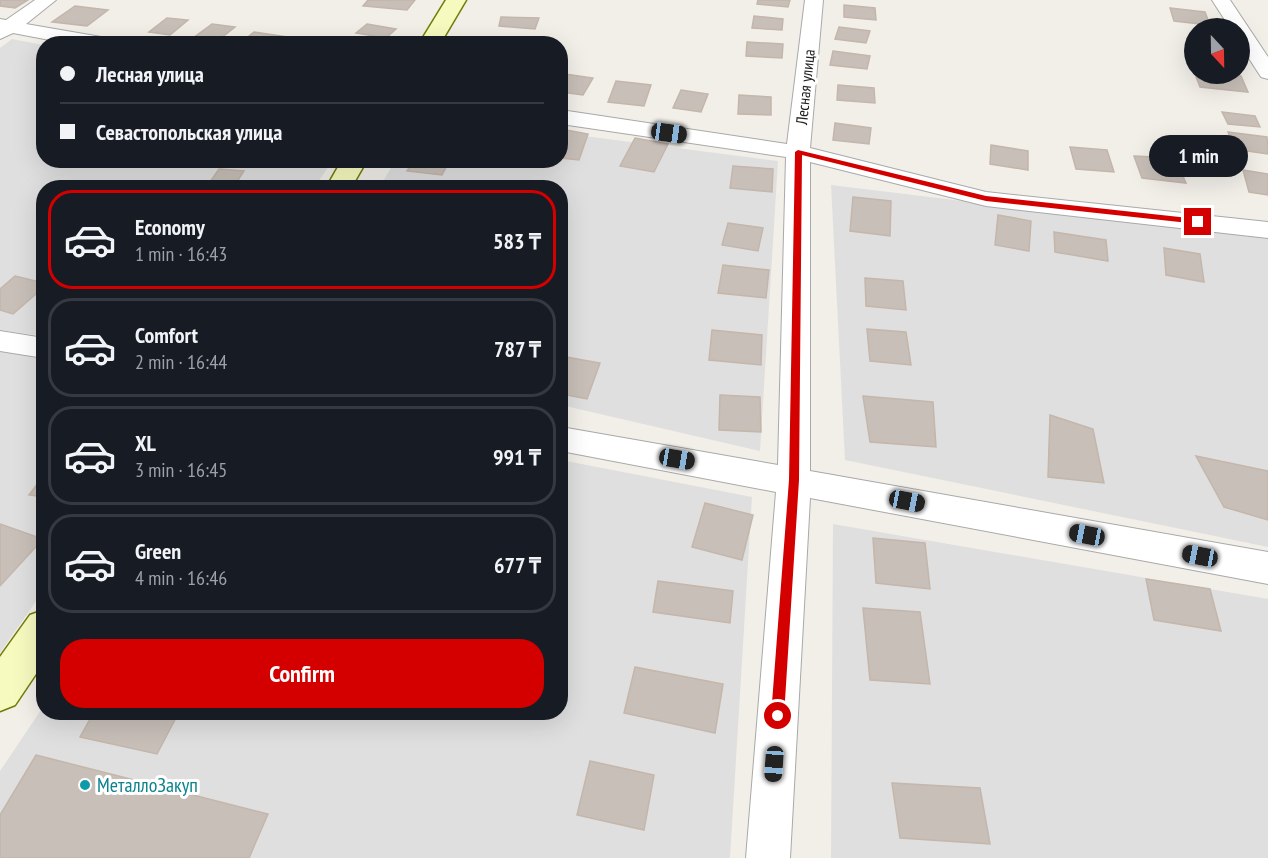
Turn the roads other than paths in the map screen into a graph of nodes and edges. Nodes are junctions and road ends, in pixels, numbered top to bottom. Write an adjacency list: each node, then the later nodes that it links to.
1 (47, 0): 5 (street)
2 (456, 0): 7 (street)
3 (813, 0): 10 (street, Лесная улица)
4 (1221, 0): 8 (street)
5 (3, 28): 6 (street)
6 (55, 36)
7 (434, 36)
8 (1268, 73)
9 (568, 118): 10 (street)
10 (798, 152): 11 (street); 15 (street, Лесная улица)
11 (1268, 230)
12 (0, 341): 13 (street)
13 (36, 347)
14 (568, 440): 15 (street)
15 (794, 480): 16 (street); 19 (street, Лесная улица)
16 (1268, 568)
17 (36, 639): 18 (street)
18 (0, 691)
19 (768, 858)

